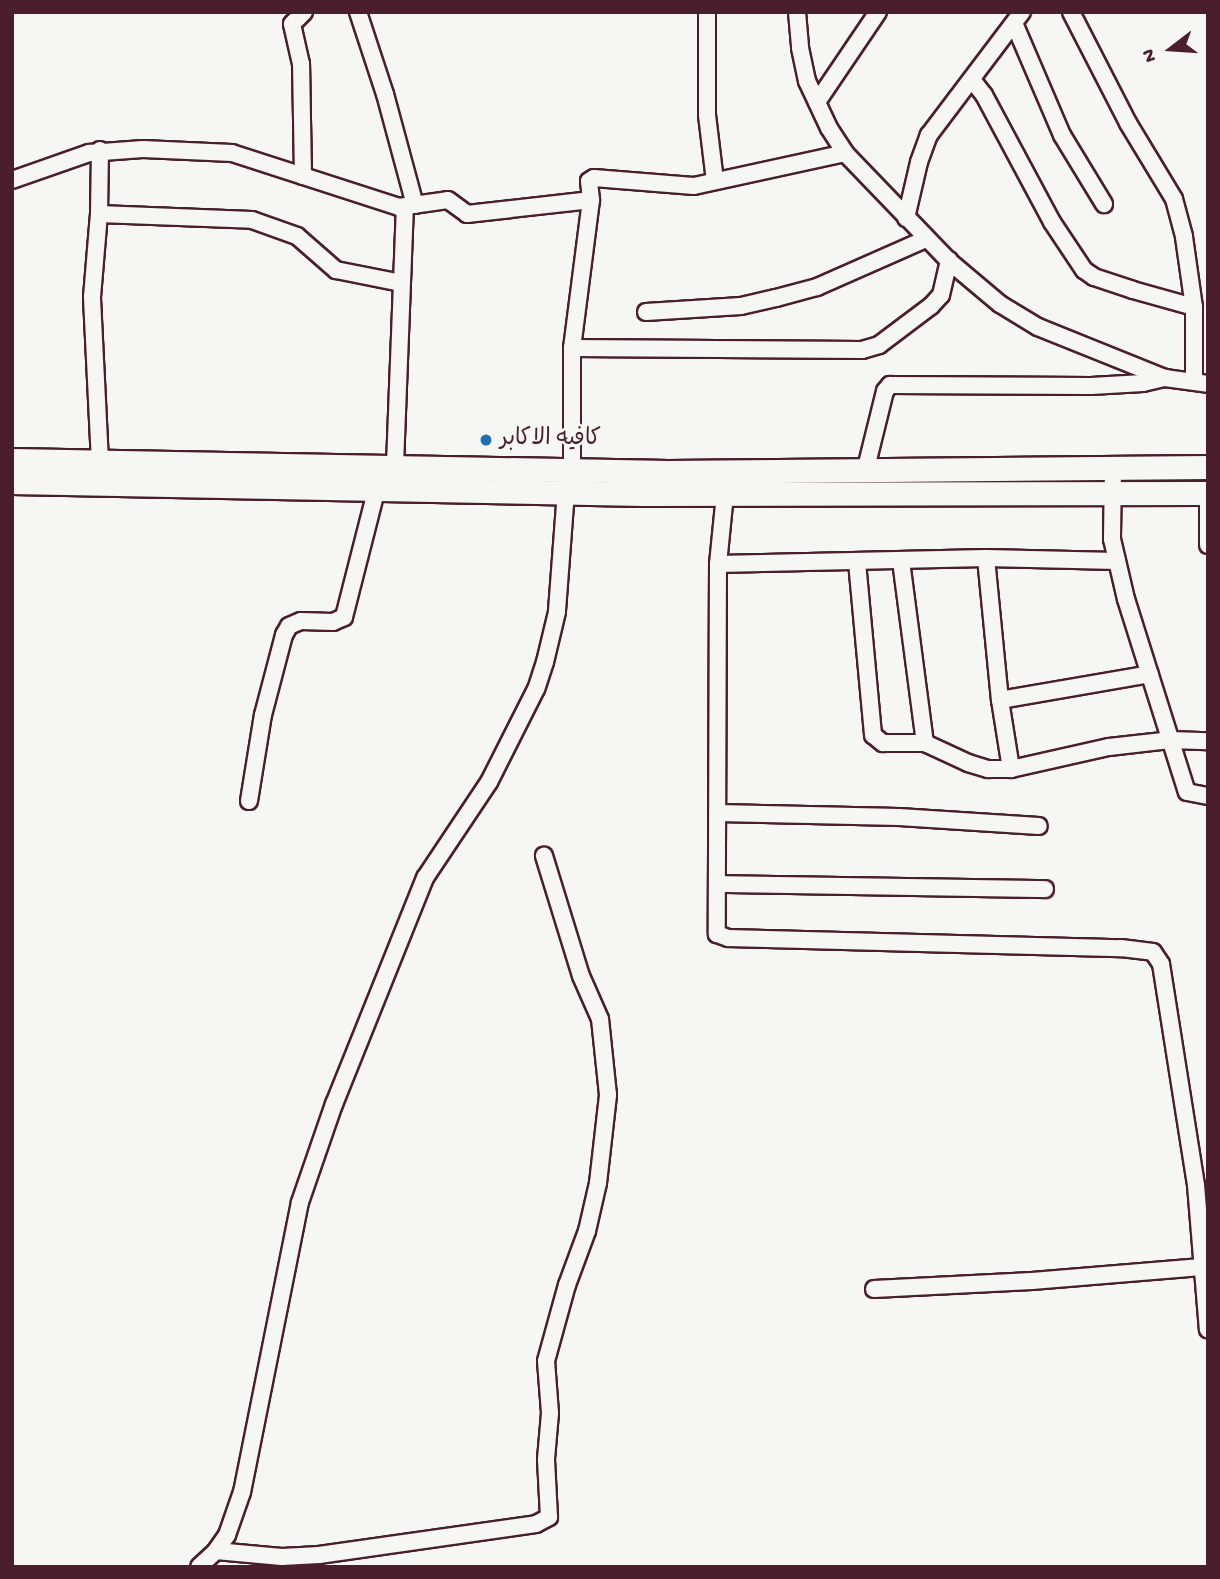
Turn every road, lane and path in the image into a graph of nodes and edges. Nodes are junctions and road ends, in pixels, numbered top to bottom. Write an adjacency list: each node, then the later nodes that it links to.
1 (304, 12): 12 (street)
2 (358, 12): 17 (street)
3 (707, 12): 14 (street)
4 (797, 12): 9 (street)
5 (878, 12): 9 (street)
6 (1071, 12): 23 (street)
7 (1018, 18): 8 (street); 16 (street)
8 (973, 81): 19 (street); 23 (street)
9 (817, 102): 11 (street)
10 (100, 150): 12 (street); 13 (street); 18 (street)
11 (845, 153): 14 (street); 19 (street)
12 (303, 176): 17 (street)
13 (12, 180)
14 (715, 181): 15 (street)
15 (591, 200): 17 (street); 25 (street)
16 (1104, 204)
17 (410, 206): 22 (street)
18 (99, 214): 22 (street); 29 (street)
19 (906, 218): 20 (street)
20 (926, 239): 21 (street); 24 (street)
21 (949, 260): 25 (street); 26 (street)
22 (401, 283): 30 (street)
23 (1194, 307): 27 (street)
24 (646, 312)
25 (572, 348): 34 (street)
26 (1165, 378): 27 (street); 33 (street)
27 (1201, 382)
28 (12, 460): 29 (main road)
29 (100, 462): 30 (main road)
30 (395, 465): 34 (main road)
31 (1113, 466): 32 (main road); 33 (main road); 39 (street)
32 (1208, 467)
33 (865, 472): 34 (main road)
34 (569, 480): 36 (main road); 38 (main road); 62 (street)
35 (12, 482): 36 (main road)
36 (376, 491): 53 (street)
37 (1208, 493): 39 (main road); 40 (street)
38 (725, 494): 39 (main road); 45 (street)
39 (1111, 494): 43 (street)
40 (1208, 545)
41 (986, 558): 42 (street); 43 (street); 47 (street)
42 (901, 561): 44 (street); 50 (street)
43 (1116, 561): 46 (street)
44 (857, 562): 45 (street); 50 (street)
45 (718, 564): 54 (street)
46 (1150, 674): 47 (street); 48 (street)
47 (1000, 700): 51 (street)
48 (1170, 740): 49 (street); 51 (street); 52 (street)
49 (1208, 741)
50 (925, 744): 51 (street)
51 (1011, 769)
52 (1208, 796)
53 (249, 801)
54 (718, 813): 55 (street); 57 (street)
55 (1039, 825)
56 (544, 856): 62 (street)
57 (719, 884): 58 (street); 59 (street)
58 (1045, 889)
59 (1205, 1260): 60 (street); 61 (street)
60 (874, 1289)
61 (1208, 1330)
62 (216, 1551): 63 (street)
63 (199, 1567)

